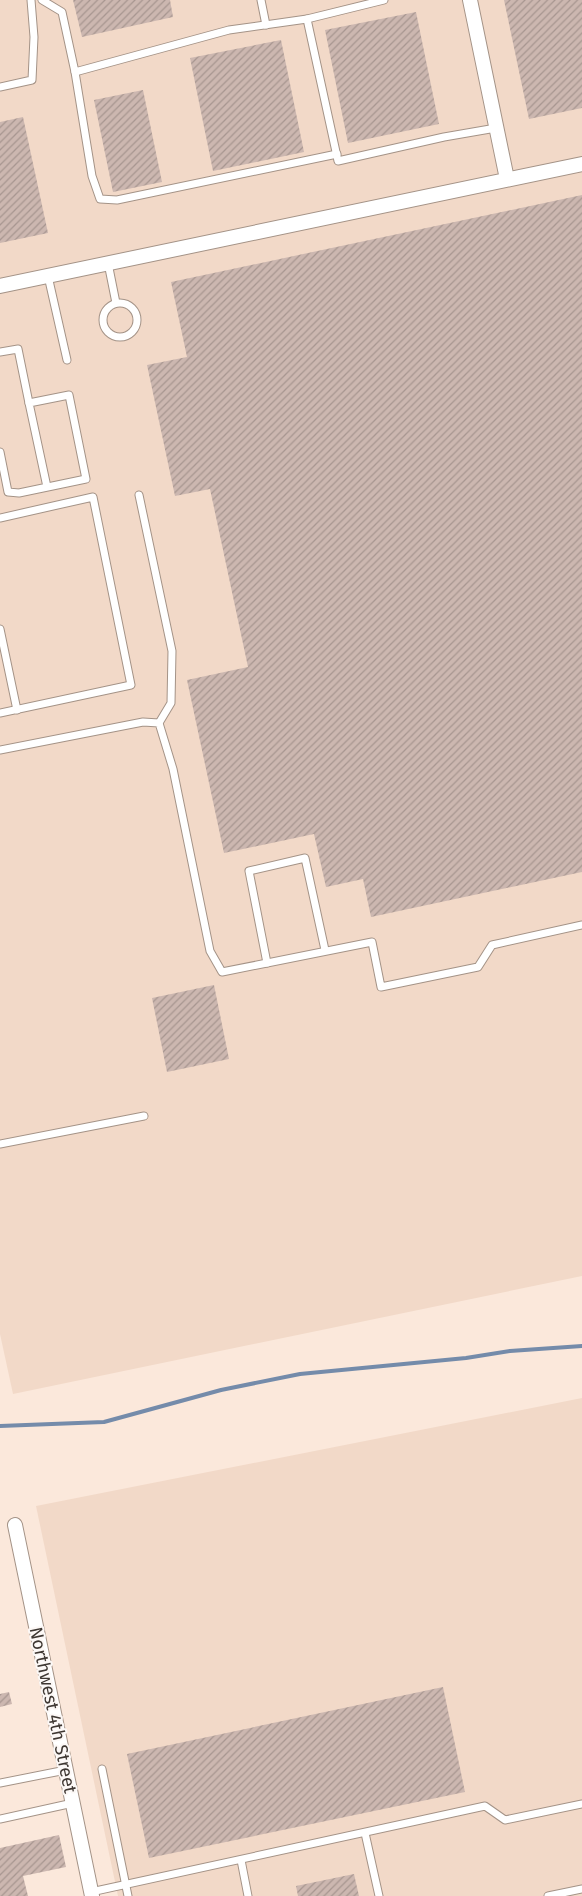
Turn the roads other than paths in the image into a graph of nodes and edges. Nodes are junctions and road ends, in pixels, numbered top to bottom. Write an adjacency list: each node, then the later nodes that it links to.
1 (31, 0): 9 (lane)
2 (42, 0): 8 (lane)
3 (261, 0): 7 (lane)
4 (384, 0): 6 (lane)
5 (470, 0): 10 (street)
6 (307, 19): 7 (lane); 11 (lane)
7 (266, 25): 8 (lane)
8 (75, 72): 11 (lane)
9 (0, 87)
10 (496, 128): 11 (lane); 13 (street)
11 (337, 154)
12 (582, 164): 13 (street)
13 (507, 179): 14 (street)
14 (108, 264): 15 (street); 17 (lane)
15 (48, 276): 16 (street); 19 (lane)
16 (0, 286)
17 (116, 303): 17 (lane)
18 (0, 352): 20 (lane)
19 (67, 360)
20 (29, 403): 22 (lane); 22 (lane)
21 (0, 452): 22 (lane)
22 (46, 487)
23 (139, 495): 28 (lane)
24 (0, 518): 26 (lane)
25 (0, 629): 26 (lane)
26 (17, 710): 27 (lane)
27 (0, 713)
28 (159, 723): 29 (lane); 32 (lane)
29 (0, 750)
30 (582, 925): 31 (lane)
31 (325, 950): 32 (lane); 32 (lane)
32 (267, 962)
33 (144, 1116): 34 (lane)
34 (0, 1144)
35 (14, 1525): 37 (street, Northwest 4th Street)
36 (102, 1769): 44 (lane)
37 (66, 1770): 38 (lane); 39 (street, Northwest 4th Street)
38 (0, 1782)
39 (73, 1803): 41 (lane); 46 (street, Northwest 4th Street)
40 (582, 1804): 42 (lane)
41 (0, 1819)
42 (365, 1833): 43 (lane); 49 (lane)
43 (240, 1860): 44 (lane); 48 (lane)
44 (126, 1885): 46 (lane); 47 (lane)
45 (582, 1889): 50 (lane)
46 (92, 1894)
47 (128, 1896)
48 (248, 1896)
49 (379, 1896)
50 (548, 1896)

